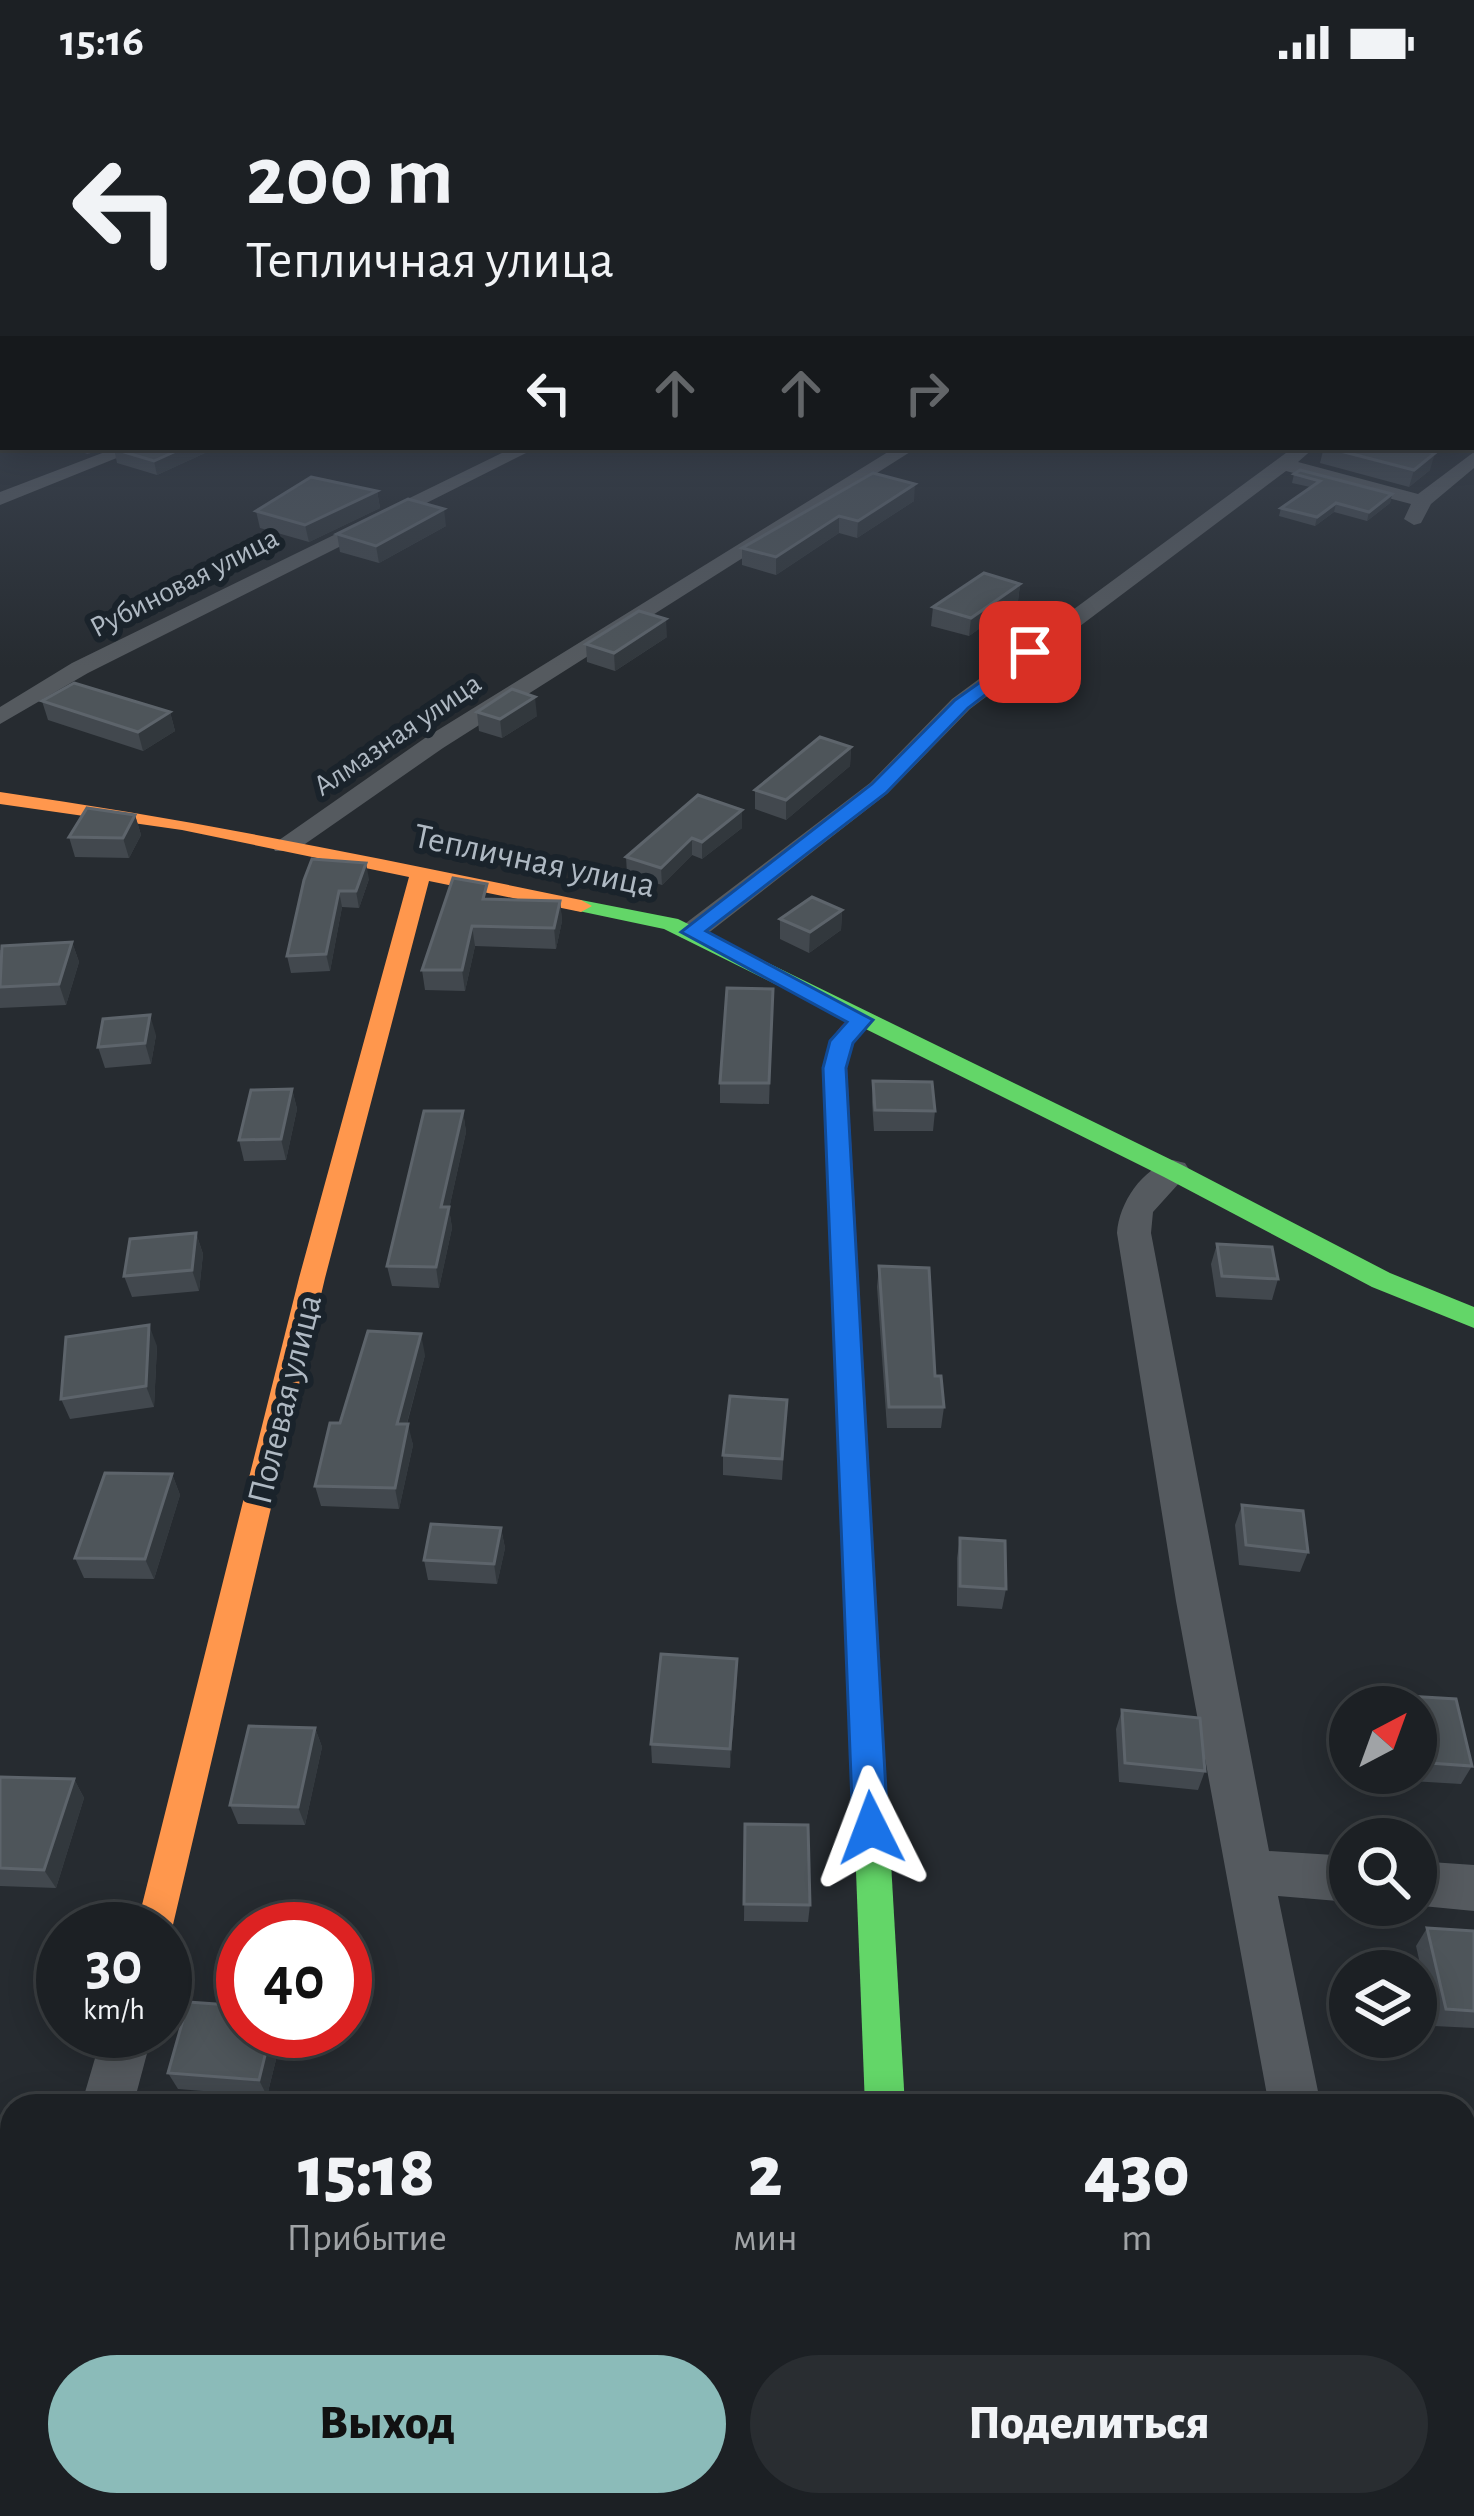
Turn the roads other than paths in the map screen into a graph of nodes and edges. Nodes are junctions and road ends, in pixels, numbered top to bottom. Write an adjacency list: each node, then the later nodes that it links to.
1 (127, 450): 7 (street)
2 (524, 450): 8 (street, Рубиновая улица)
3 (905, 450): 10 (street, Алмазная улица)
4 (1302, 450): 6 (street)
5 (1474, 458): 6 (street)
6 (1282, 464): 12 (street)
7 (0, 499)
8 (0, 717)
9 (0, 798): 10 (street, Тепличная улица)
10 (285, 845): 11 (street, Тепличная улица)
11 (421, 871): 12 (street, Тепличная улица); 20 (street, Полевая улица)
12 (692, 932): 13 (street, Тепличная улица)
13 (862, 1020): 14 (street, Тепличная улица); 23 (street)
14 (1173, 1172): 15 (street, Тепличная улица); 16 (street)
15 (1474, 1318)
16 (1253, 1872): 17 (street); 24 (street)
17 (1329, 1877)
18 (1437, 1885): 19 (street)
19 (1474, 1888)
20 (161, 1902)
21 (120, 2058): 22 (street)
22 (110, 2094)
23 (884, 2094)
24 (1293, 2094)

